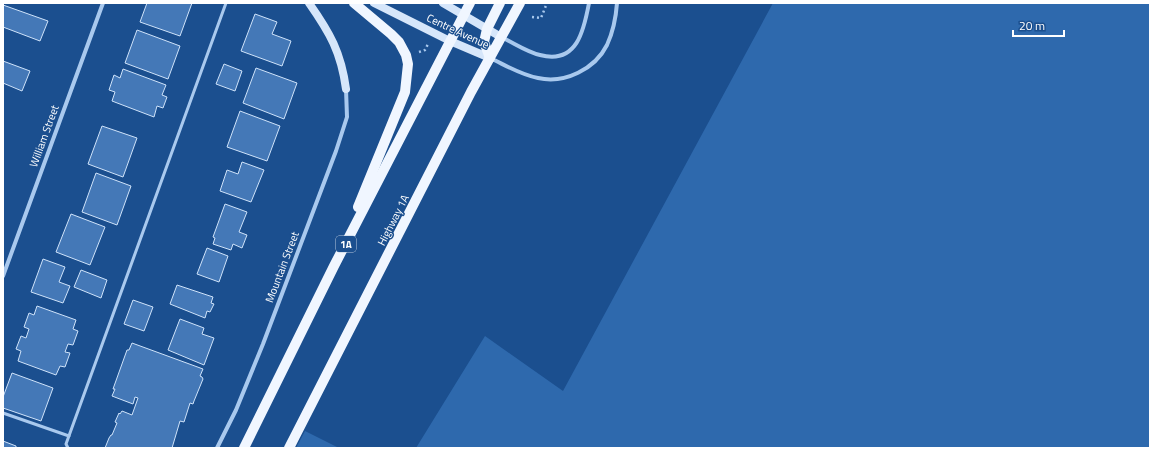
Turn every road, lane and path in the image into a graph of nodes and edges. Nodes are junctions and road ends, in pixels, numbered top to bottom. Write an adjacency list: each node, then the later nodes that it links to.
1 (102, 3): 23 (street, William Street)
2 (226, 3): 25 (lane)
3 (309, 3): 21 (main road)
4 (354, 3): 22 (main road)
5 (374, 3): 17 (main road, Centre Avenue)
6 (443, 3): 13 (main road, Centre Avenue)
7 (470, 3): 13 (main road, 1A)
8 (500, 3): 15 (main road)
9 (520, 3): 16 (main road, Highway 1A)
10 (547, 3): 14 (path)
11 (589, 3): 16 (street)
12 (617, 3): 20 (street)
13 (464, 15): 15 (main road, Centre Avenue); 17 (main road, 1A)
14 (532, 17)
15 (487, 29): 16 (main road, Centre Avenue); 20 (main road)
16 (501, 37): 20 (main road, Highway 1A)
17 (450, 41): 20 (main road, Centre Avenue); 22 (main road, 1A)
18 (429, 42): 19 (path)
19 (417, 53)
20 (490, 58): 29 (main road, Highway 1A)
21 (346, 89): 27 (street, Mountain Street)
22 (334, 266): 28 (main road, 1A)
23 (3, 276)
24 (3, 413): 25 (lane)
25 (69, 436): 26 (lane)
26 (68, 448)
27 (217, 448)
28 (244, 448)
29 (289, 448)

